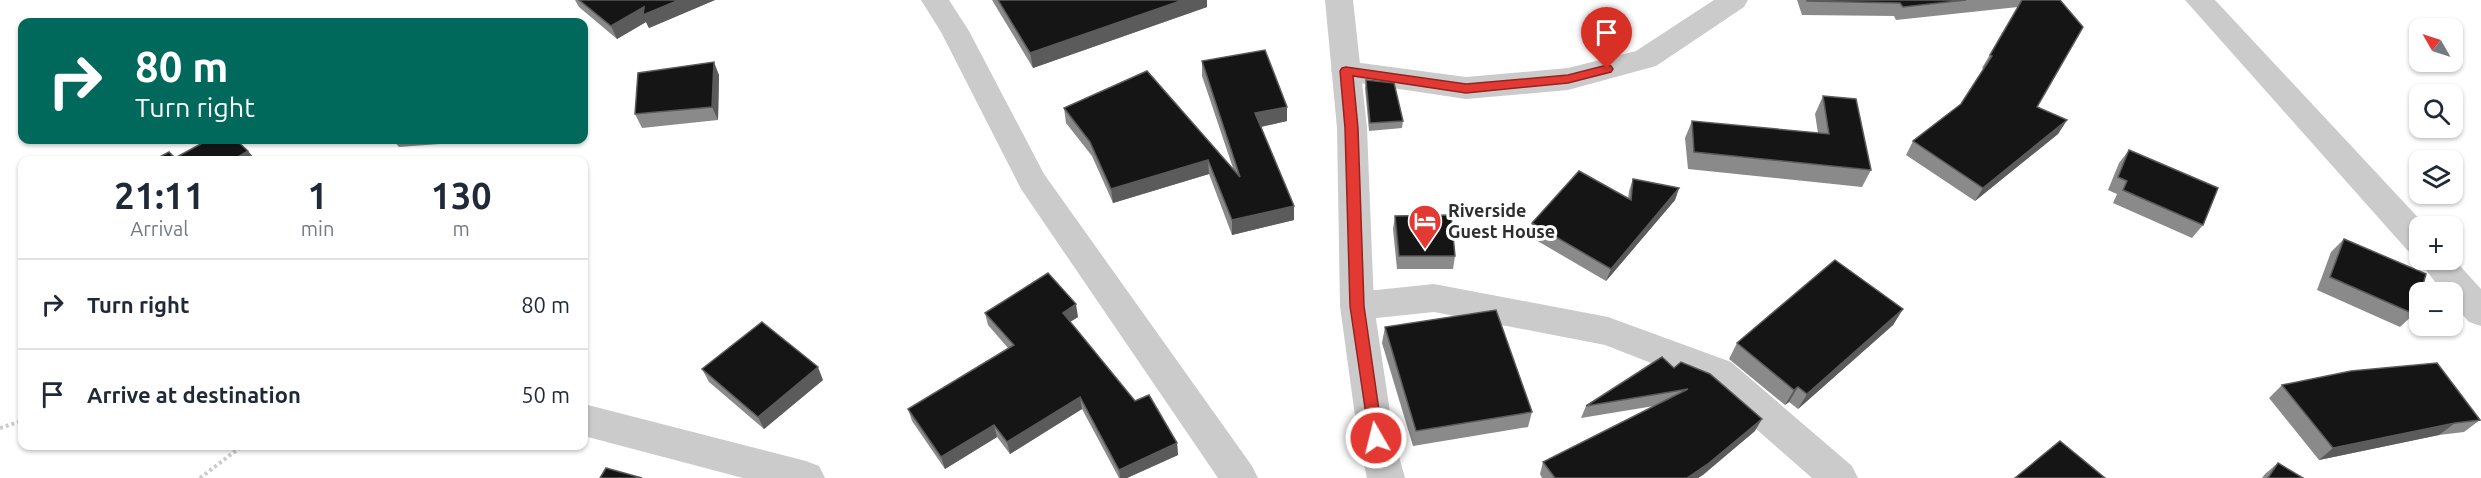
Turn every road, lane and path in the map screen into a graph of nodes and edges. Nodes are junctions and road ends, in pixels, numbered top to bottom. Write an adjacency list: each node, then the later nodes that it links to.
1 (935, 0): 14 (street)
2 (1340, 0): 5 (street)
3 (1734, 0): 5 (street)
4 (2199, 0): 6 (street)
5 (1346, 71): 8 (street)
6 (2409, 230)
7 (2444, 270): 9 (street)
8 (1357, 306): 17 (street); 18 (street)
9 (2481, 312)
10 (588, 421): 16 (street)
11 (18, 422): 12 (path)
12 (0, 428)
13 (237, 450): 15 (path)
14 (1233, 477)
15 (200, 478)
16 (806, 478)
17 (1386, 478)
18 (1839, 478)

